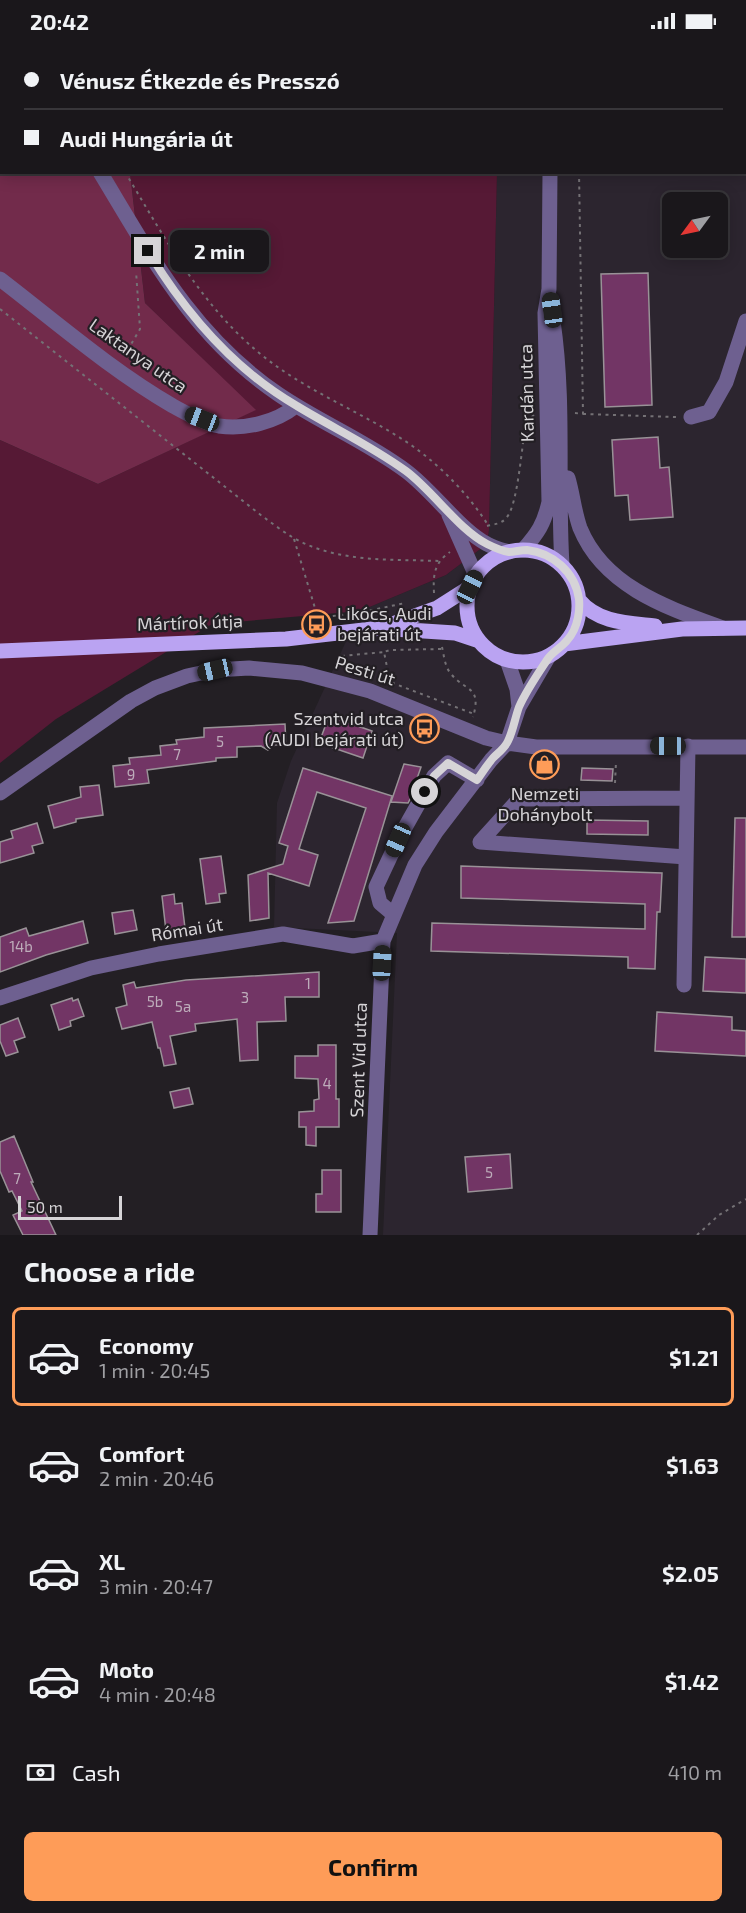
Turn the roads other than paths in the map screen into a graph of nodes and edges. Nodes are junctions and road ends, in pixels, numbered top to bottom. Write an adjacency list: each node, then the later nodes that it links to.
1 (101, 174): 5 (street)
2 (550, 174): 6 (street, Kardán utca)
3 (0, 279): 5 (street, Laktanya utca)
4 (746, 321): 7 (street)
5 (296, 406): 9 (street)
6 (553, 412): 8 (street, Kardán utca); 10 (street, Kardán utca)
7 (691, 417)
8 (561, 452): 11 (street, Kardán utca); 15 (street)
9 (468, 540): 10 (street); 12 (street)
10 (516, 551): 11 (main road); 12 (main road, Mártírok útja)
11 (562, 566): 13 (main road)
12 (473, 582): 14 (main road, Mártírok útja); 18 (main road)
13 (579, 600): 17 (main road); 19 (main road)
14 (381, 628): 18 (main road, Mártírok útja); 20 (main road, Mártírok útja)
15 (724, 628): 16 (main road); 17 (main road)
16 (746, 628)
17 (682, 629): 19 (main road)
18 (479, 641): 22 (main road, Mártírok útja)
19 (564, 644): 21 (main road)
20 (0, 651)
21 (549, 656): 22 (main road); 23 (street)
22 (507, 660): 23 (street)
23 (519, 707): 24 (street)
24 (507, 743): 25 (street, Pesti út); 27 (street, Szent Vid utca); 28 (street, Pesti út)
25 (688, 746): 26 (street, Pesti út); 29 (street)
26 (746, 747)
27 (477, 780): 31 (street, Szent Vid utca); 31 (street)
28 (0, 793)
29 (687, 798): 30 (street); 30 (street)
30 (686, 857): 33 (street)
31 (393, 914): 32 (street, Szent Vid utca)
32 (383, 941): 34 (street, Római út); 35 (street, Szent Vid utca)
33 (684, 985)
34 (0, 998)
35 (370, 1235)

